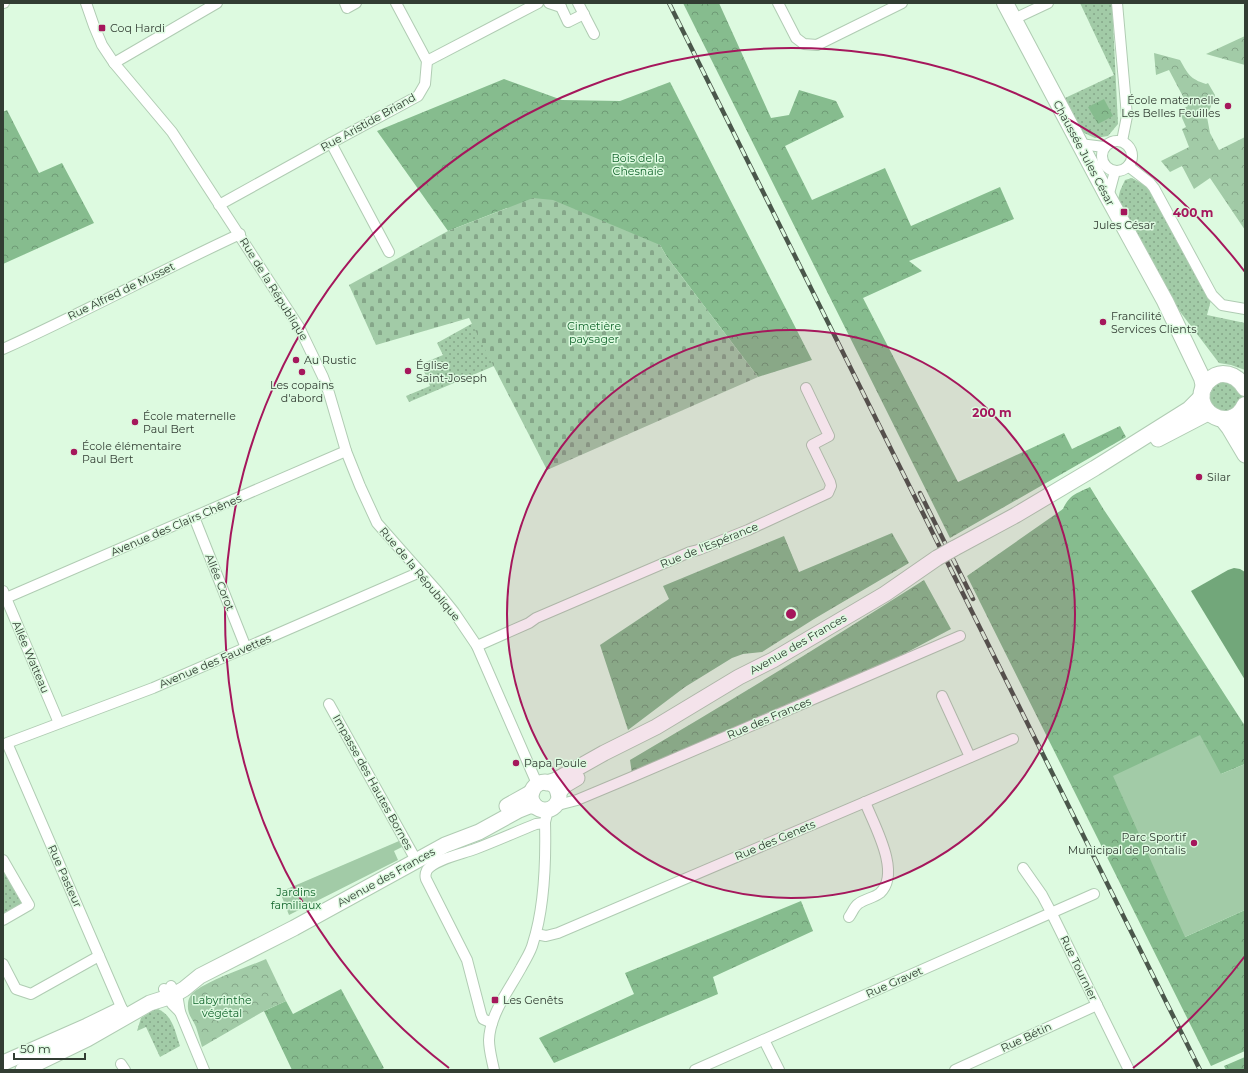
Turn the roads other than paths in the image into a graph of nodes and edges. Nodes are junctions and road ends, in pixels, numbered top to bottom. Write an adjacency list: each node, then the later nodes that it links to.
1 (86, 3): 20 (street, Rue de la République)
2 (217, 3): 20 (street)
3 (345, 3): 4 (street)
4 (356, 3)
5 (396, 3): 19 (street)
6 (538, 3): 19 (street)
7 (549, 3): 14 (street)
8 (578, 3): 16 (street)
9 (778, 3): 15 (street)
10 (902, 3): 15 (street)
11 (1005, 3): 17 (main road, Chaussée Jules César)
12 (1048, 3): 17 (street)
13 (1117, 3): 21 (street)
14 (564, 5): 16 (street)
15 (888, 6)
16 (584, 14): 18 (street)
17 (1014, 19): 23 (main road, Chaussée Jules César)
18 (594, 34)
19 (427, 61): 22 (street, Rue Aristide Briand)
20 (114, 63): 28 (street, Rue de la République)
21 (1122, 141): 24 (street); 25 (street)
22 (331, 143): 28 (street, Rue Aristide Briand); 30 (street)
23 (1080, 144): 24 (street); 27 (main road, Chaussée Jules César)
24 (1104, 147): 26 (street)
25 (1128, 166): 26 (street); 32 (street)
26 (1115, 171): 27 (street)
27 (1108, 197): 31 (main road, Chaussée Jules César)
28 (219, 205): 29 (street, Rue de la République)
29 (240, 234): 33 (street, Rue Alfred de Musset); 41 (street, Rue de la République)
30 (389, 252)
31 (1165, 301): 34 (main road, Chaussée Jules César); 37 (main road, Chaussée Jules César)
32 (1245, 309)
33 (3, 349)
34 (1220, 374): 35 (main road); 37 (main road)
35 (1243, 382)
36 (806, 388): 48 (street, Rue de l'Espérance)
37 (1203, 392): 39 (main road, Chaussée Jules César); 43 (main road)
38 (1243, 409): 39 (main road); 40 (main road)
39 (1215, 416): 42 (main road); 43 (main road)
40 (1245, 432)
41 (346, 451): 44 (street, Avenue des Clairs Chênes); 45 (street, Rue de la République)
42 (1245, 454)
43 (1095, 468): 56 (main road, Avenue des Frances, bridge)
44 (194, 517): 46 (street, Avenue des Clairs Chênes); 49 (street, Allée Corot)
45 (420, 572): 48 (street, Rue de la République); 49 (street, Avenue des Fauvettes)
46 (4, 595): 52 (street, Allée Watteau)
47 (960, 636): 56 (street, Rue des Frances)
48 (477, 646): 56 (street, Rue de la République)
49 (246, 648): 52 (street, Avenue des Fauvettes)
50 (942, 696): 55 (street)
51 (330, 704): 60 (street, Impasse des Hautes Bornes)
52 (59, 723): 54 (street, Avenue des Fauvettes)
53 (1013, 739): 55 (street, Rue des Genets)
54 (7, 743): 67 (street, Rue Pasteur)
55 (970, 757): 57 (street, Rue des Genets)
56 (544, 794): 58 (street); 60 (main road, Avenue des Frances)
57 (865, 802): 64 (street); 66 (street, Rue des Genets)
58 (545, 822): 66 (street); 72 (street, Avenue des Frances)
59 (3, 860): 65 (street)
60 (416, 860): 69 (main road, Avenue des Frances)
61 (1023, 868): 63 (street, Rue Tournier)
62 (1094, 894): 63 (street, Rue Gravet)
63 (1051, 912): 70 (street, Rue Tournier); 73 (street, Rue Gravet)
64 (849, 917)
65 (3, 920)
66 (536, 934): 72 (street)
67 (99, 956): 68 (street); 71 (street, Rue Pasteur)
68 (3, 964)
69 (170, 992): 71 (main road, Avenue des Frances); 76 (street)
70 (1097, 1005): 80 (street, Rue Bétin); 81 (street, Rue Tournier)
71 (127, 1011): 74 (main road, Avenue des Frances); 75 (main road, Avenue des Frances)
72 (492, 1023): 77 (street)
73 (764, 1040): 78 (street, Rue Gravet); 79 (street)
74 (3, 1063)
75 (23, 1070)
76 (204, 1070)
77 (494, 1070)
78 (695, 1070)
79 (778, 1070)
80 (955, 1070)
81 (1129, 1070)

